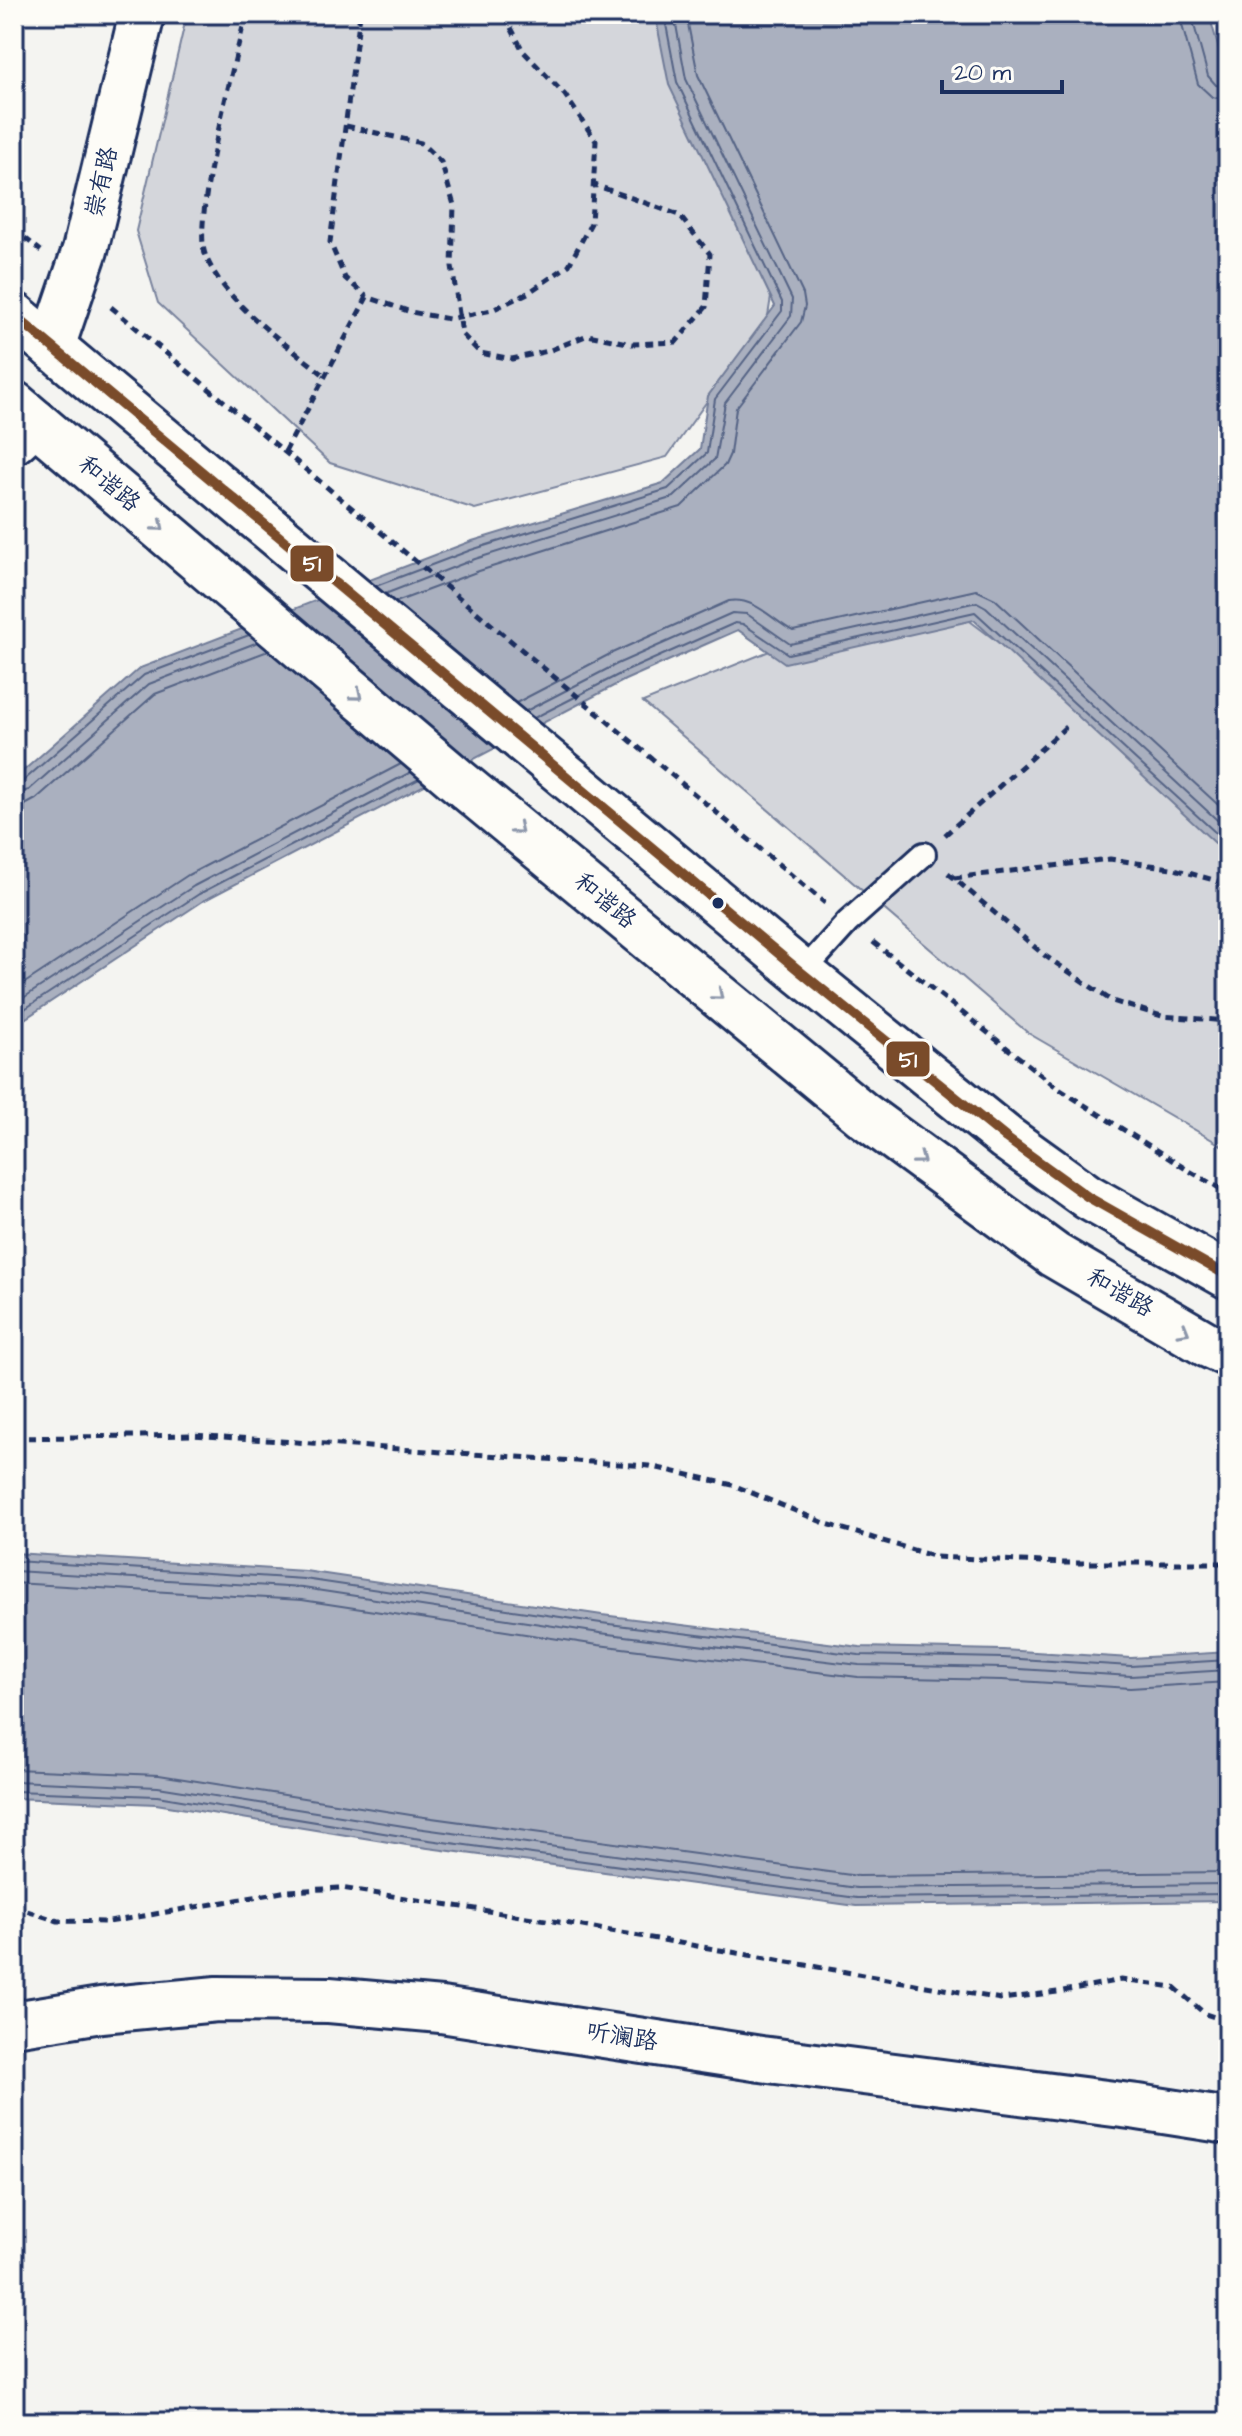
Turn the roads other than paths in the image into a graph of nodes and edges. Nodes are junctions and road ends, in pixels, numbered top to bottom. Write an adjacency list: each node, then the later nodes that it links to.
1 (142, 14): 3 (main road, 崇有路)
2 (14, 315): 3 (main road)
3 (52, 347): 6 (main road)
4 (30, 427): 8 (main road, 和谐路, one-way to 8)
5 (924, 854): 6 (lane)
6 (802, 973): 7 (main road)
7 (1228, 1276)
8 (1228, 1354)
9 (14, 2024): 10 (main road, 听澜路)
10 (1228, 2121)

